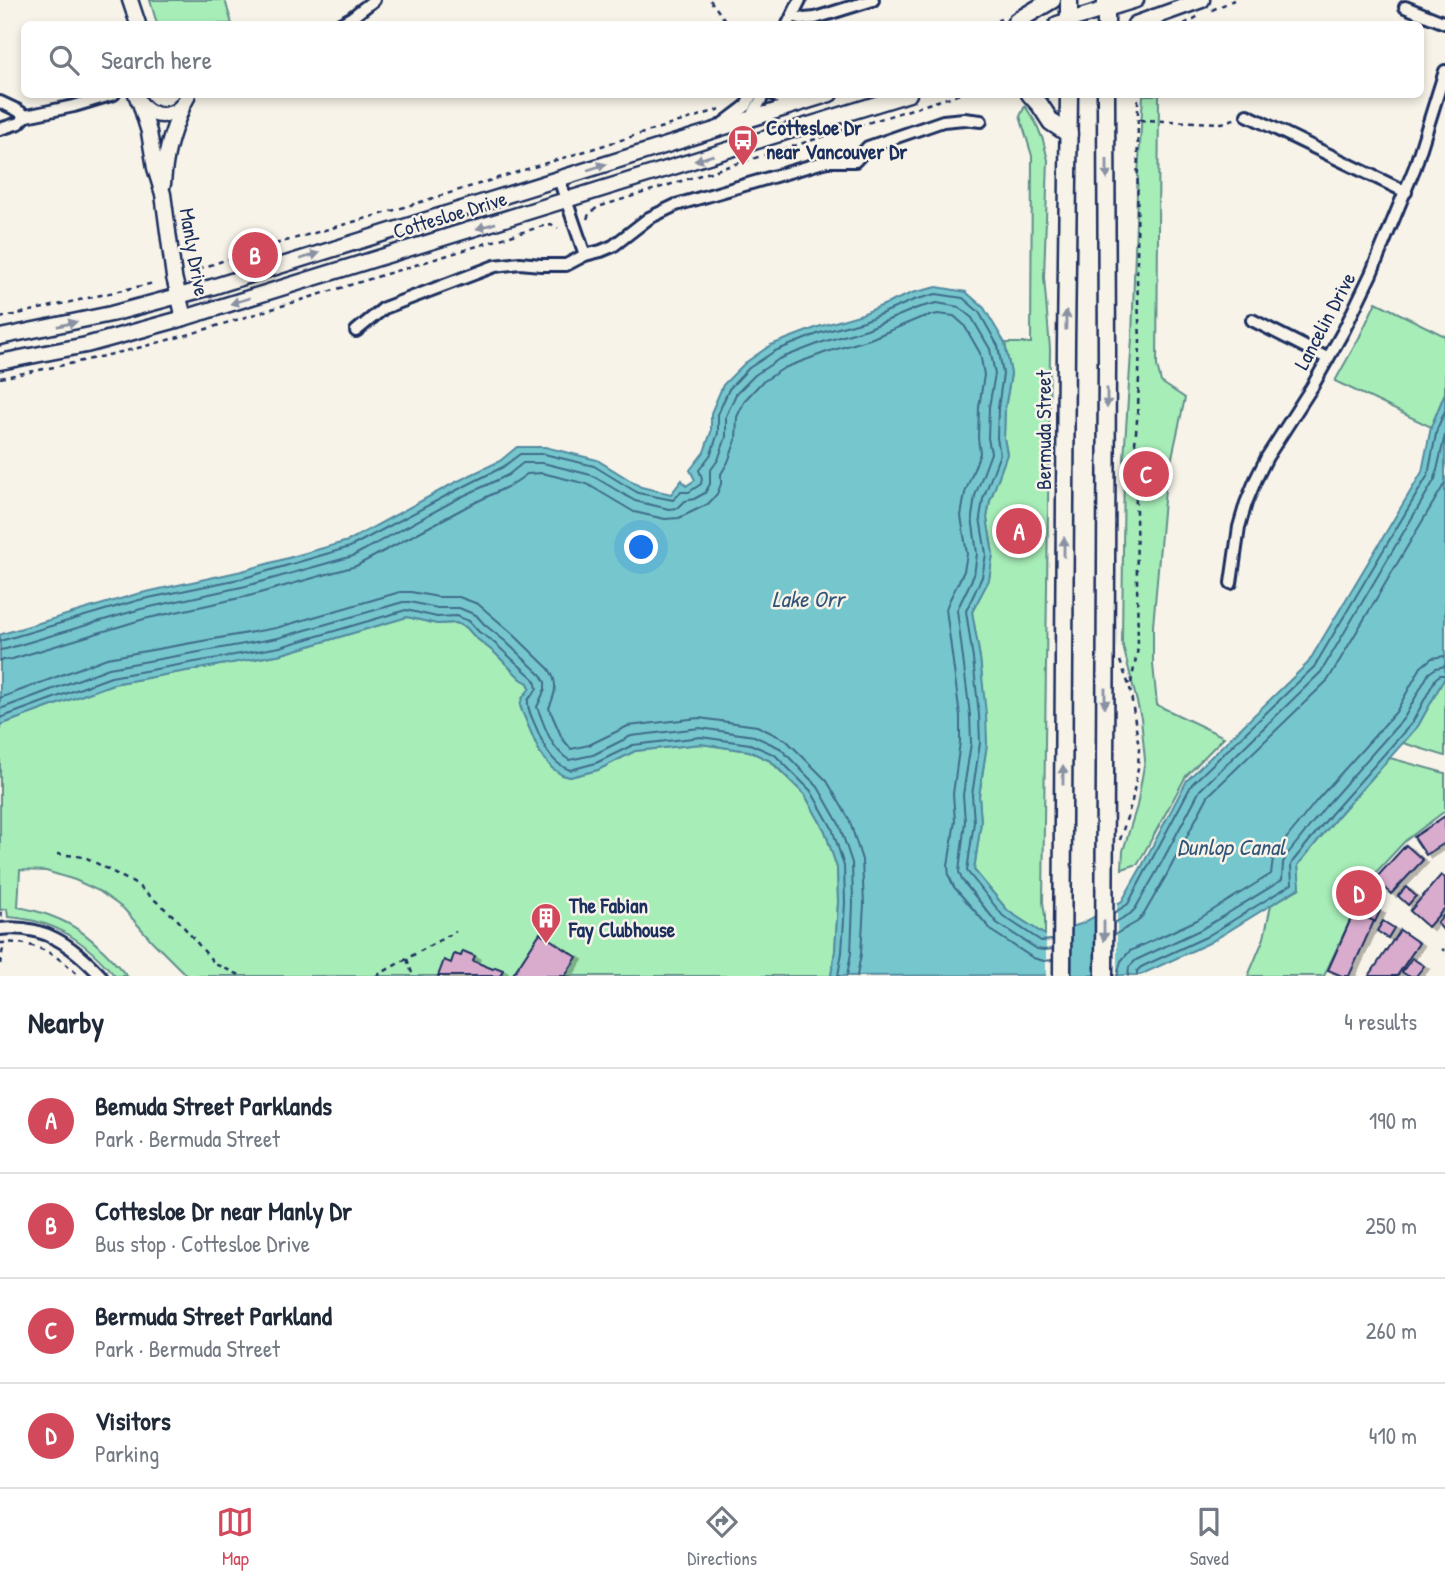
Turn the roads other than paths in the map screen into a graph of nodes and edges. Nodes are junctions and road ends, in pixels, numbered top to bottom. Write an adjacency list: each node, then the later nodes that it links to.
1 (130, 0): 12 (main road)
2 (374, 0): 13 (street)
3 (800, 0): 11 (street)
4 (873, 0): 11 (street)
5 (1052, 0): 14 (main road)
6 (1069, 0): 15 (main road)
7 (1136, 0): 10 (main road)
8 (1202, 0): 17 (main road)
9 (1405, 6): 18 (street)
10 (1106, 11): 16 (main road)
11 (790, 20)
12 (137, 21)
13 (346, 21)
14 (1017, 21)
15 (1065, 21)
16 (1072, 21)
17 (1152, 21)
18 (1445, 23)
19 (1445, 71): 42 (street, Lancelin Drive)
20 (101, 98): 33 (street)
21 (749, 98): 38 (street)
22 (762, 98): 35 (street)
23 (780, 98): 32 (street)
24 (818, 98): 32 (main road, Cottesloe Drive)
25 (896, 98): 40 (main road, Cottesloe Drive)
26 (1034, 98): 39 (main road)
27 (1069, 98): 39 (main road, Bermuda Street)
28 (1109, 99): 57 (main road, one-way to 57)
29 (139, 100): 30 (main road); 43 (main road, Manly Drive)
30 (185, 101): 43 (main road, Manly Drive)
31 (0, 102): 33 (street)
32 (807, 102): 35 (main road, Cottesloe Drive)
33 (26, 116): 37 (street)
34 (1247, 116): 42 (street)
35 (751, 119): 38 (main road, Cottesloe Drive); 40 (street)
36 (981, 121): 45 (street)
37 (0, 130)
38 (713, 131): 41 (main road, Cottesloe Drive, one-way to 38)
39 (1069, 134): 56 (main road, Bermuda Street, one-way to 39)
40 (735, 148): 44 (main road, Cottesloe Drive, one-way to 44)
41 (559, 179): 44 (street); 46 (main road, Cottesloe Drive, one-way to 41)
42 (1406, 192): 51 (street, Lancelin Drive)
43 (163, 194): 46 (main road, Manly Drive)
44 (566, 201): 45 (street); 47 (main road, Cottesloe Drive, one-way to 47)
45 (585, 255): 49 (street)
46 (179, 296): 47 (main road, Manly Drive); 50 (main road, Cottesloe Drive, one-way to 46)
47 (184, 318): 52 (main road, Cottesloe Drive)
48 (1252, 320): 51 (street)
49 (356, 331)
50 (0, 337)
51 (1327, 358): 53 (street, Lancelin Drive)
52 (0, 362)
53 (1231, 583)
54 (0, 929): 55 (street)
55 (101, 976)
56 (1062, 976)
57 (1104, 976)

